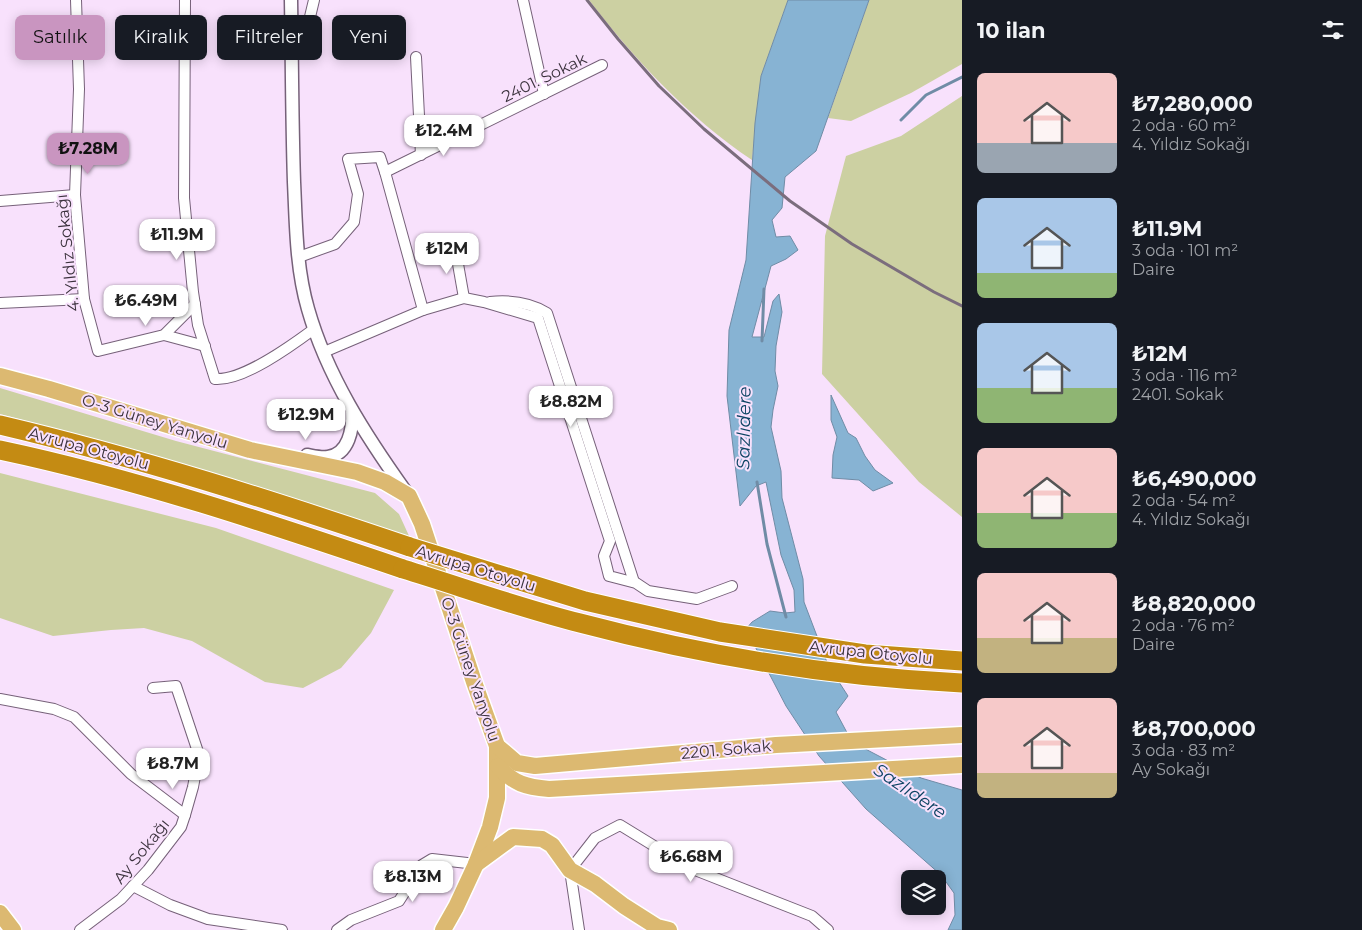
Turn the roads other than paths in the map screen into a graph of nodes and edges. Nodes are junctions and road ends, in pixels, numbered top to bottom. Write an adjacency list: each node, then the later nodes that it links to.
1 (76, 0): 14 (street, 4. Yıldız Sokağı)
2 (185, 0): 22 (street)
3 (291, 0): 6 (street)
4 (314, 0): 7 (street)
5 (523, 0): 11 (street)
6 (291, 15)
7 (310, 15)
8 (416, 57): 12 (street)
9 (292, 60): 17 (street)
10 (602, 65): 11 (street, 2401. Sokak)
11 (544, 94): 12 (street, 2401. Sokak)
12 (421, 154): 13 (street, 2401. Sokak)
13 (385, 172): 17 (street); 23 (street)
14 (75, 195): 15 (street); 19 (street, 4. Yıldız Sokağı)
15 (0, 201)
16 (455, 247): 18 (street)
17 (299, 257): 24 (street)
18 (464, 298): 20 (street); 23 (street)
19 (84, 299): 21 (street); 25 (street, 4. Yıldız Sokağı)
20 (484, 302): 34 (street); 34 (street)
21 (0, 303)
22 (195, 304): 25 (street); 26 (street)
23 (423, 310): 27 (street)
24 (314, 329): 26 (street); 27 (street)
25 (164, 336): 26 (street)
26 (205, 346)
27 (324, 352): 29 (street)
28 (0, 376): 32 (main road, O-3 Güney Yanyolu)
29 (352, 412): 32 (street); 33 (street)
30 (0, 425): 36 (highway, Avrupa Otoyolu, bridge)
31 (0, 450): 37 (highway, Avrupa Otoyolu, bridge)
32 (250, 450): 33 (main road, O-3 Güney Yanyolu)
33 (409, 496): 41 (main road, O-3 Güney Yanyolu)
34 (634, 582): 35 (street)
35 (732, 586)
36 (962, 661)
37 (962, 683)
38 (152, 688): 44 (street)
39 (0, 699): 44 (street, Ay Sokağı)
40 (962, 735): 41 (main road, 2201. Sokak)
41 (497, 746): 42 (main road, O-3 Güney Yanyolu)
42 (498, 766): 43 (main road, 2201. Sokak); 45 (main road, O-3 Güney Yanyolu)
43 (959, 766)
44 (185, 815): 47 (street, Ay Sokağı)
45 (476, 864): 46 (main road); 52 (street); 53 (main road, O-3 Güney Yanyolu)
46 (570, 870): 54 (street); 55 (main road); 56 (street)
47 (133, 886): 50 (street, Ay Sokağı); 51 (street)
48 (0, 913): 49 (main road)
49 (13, 930)
50 (80, 930)
51 (282, 930)
52 (337, 930)
53 (443, 930)
54 (580, 930)
55 (669, 930)
56 (828, 930)

